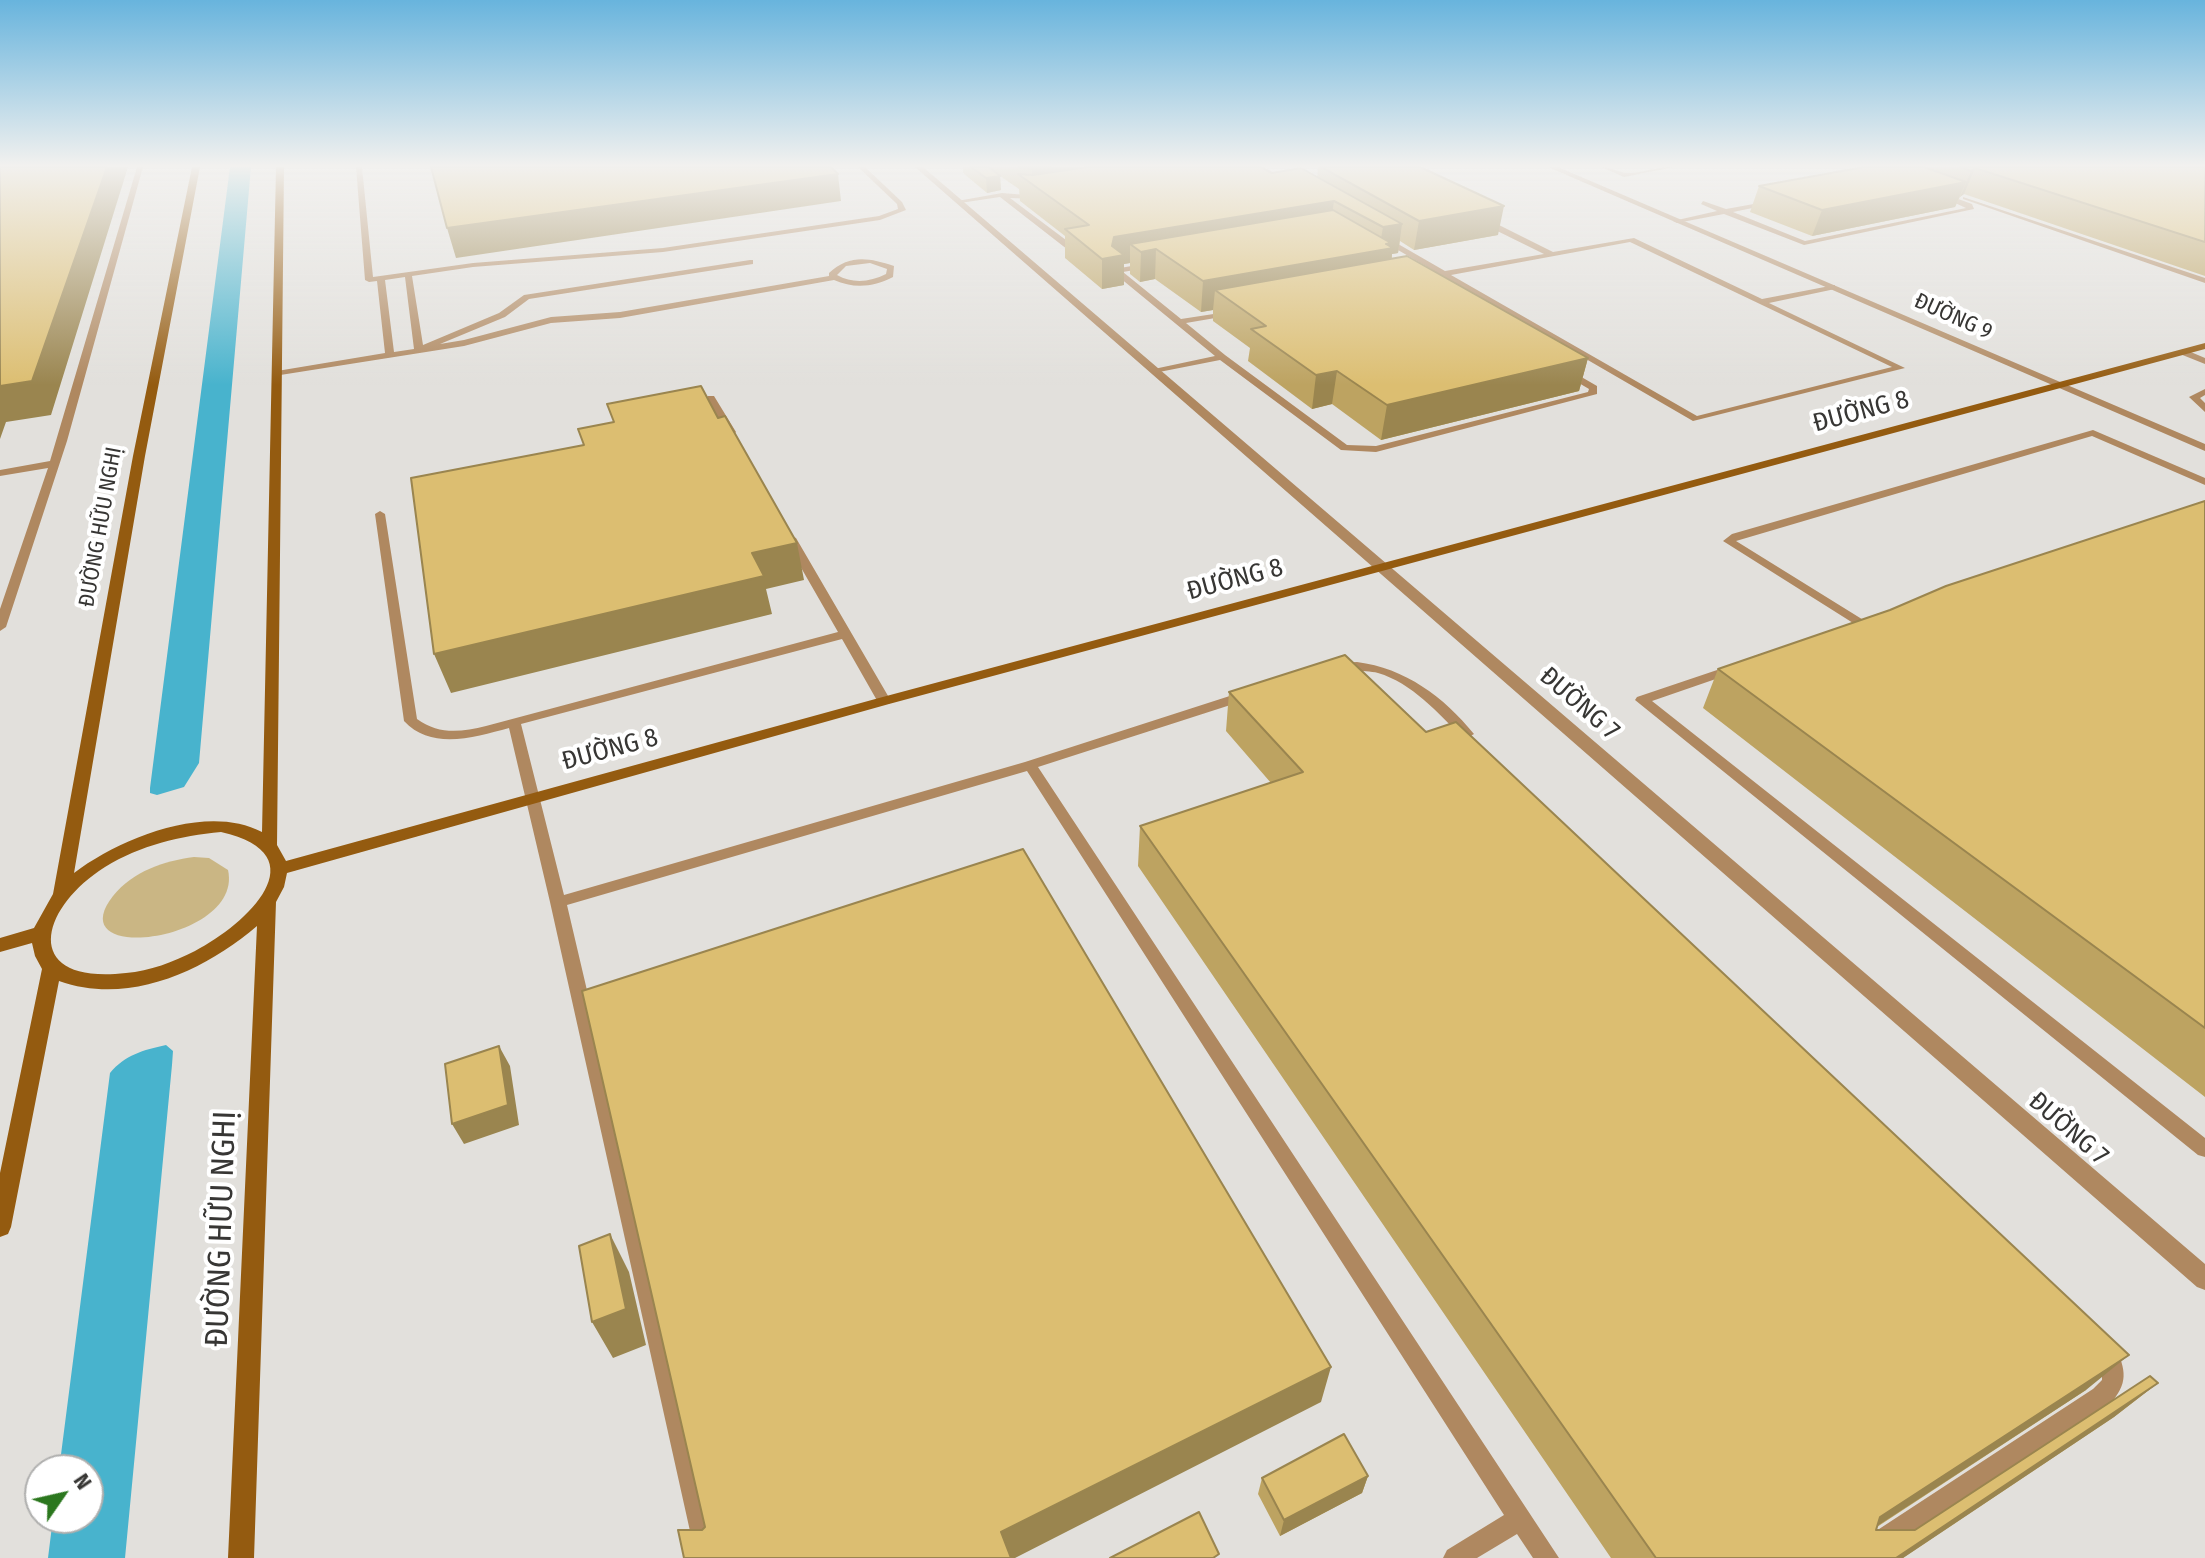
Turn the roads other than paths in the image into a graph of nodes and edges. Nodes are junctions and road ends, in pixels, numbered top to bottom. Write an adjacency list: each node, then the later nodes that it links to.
1 (119, 240): 44 (lane)
2 (182, 240): 65 (main road, ĐƯỜNG HỮU NGHỊ)
3 (279, 240): 37 (main road)
4 (365, 240): 21 (lane)
5 (733, 240): 19 (lane)
6 (1005, 240): 36 (street, ĐƯỜNG 7)
7 (1062, 240): 16 (lane)
8 (1298, 240): 29 (lane)
9 (1341, 240): 23 (lane)
10 (1384, 240): 20 (lane)
11 (1522, 240): 17 (lane)
12 (1721, 240): 26 (street, ĐƯỜNG 9)
13 (1796, 240): 14 (lane)
14 (1820, 240)
15 (2082, 240): 24 (lane)
16 (1075, 251)
17 (1552, 254): 20 (lane); 27 (lane)
18 (750, 262): 31 (lane)
19 (408, 274): 21 (lane); 31 (lane)
20 (1444, 274): 27 (lane)
21 (381, 278): 33 (lane)
22 (834, 278): 22 (lane); 31 (lane)
23 (1408, 280): 25 (lane); 34 (lane)
24 (2205, 281)
25 (1392, 283)
26 (1832, 287): 27 (lane); 38 (street, ĐƯỜNG 9)
27 (1761, 302)
28 (1240, 311): 29 (lane)
29 (1180, 322): 34 (lane)
30 (2205, 346): 32 (main road, ĐƯỜNG 8)
31 (419, 350): 33 (lane)
32 (2183, 352): 35 (lane); 38 (main road, ĐƯỜNG 8)
33 (390, 355): 37 (lane)
34 (1222, 357): 36 (lane)
35 (2205, 361)
36 (1157, 371): 49 (street, ĐƯỜNG 7)
37 (277, 374): 63 (main road)
38 (2059, 386): 43 (street, ĐƯỜNG 9); 49 (main road, ĐƯỜNG 8)
39 (2205, 392): 41 (lane)
40 (711, 398): 42 (lane)
41 (2205, 409)
42 (735, 440)
43 (2205, 448)
44 (52, 464): 45 (lane); 52 (lane)
45 (0, 473)
46 (2205, 482): 51 (lane)
47 (380, 514): 59 (lane)
48 (782, 523): 54 (lane)
49 (1384, 567): 58 (main road, ĐƯỜNG 8); 73 (street, ĐƯỜNG 7)
50 (1876, 619): 51 (lane)
51 (1861, 624): 53 (lane)
52 (0, 627)
53 (1847, 629)
54 (845, 634): 58 (lane); 59 (lane)
55 (1744, 664): 71 (lane)
56 (1316, 673): 60 (lane)
57 (1256, 692): 61 (lane)
58 (884, 701): 62 (main road, ĐƯỜNG 8)
59 (514, 722): 62 (lane)
60 (1479, 745)
61 (1030, 765): 67 (lane); 75 (lane)
62 (531, 798): 64 (main road, ĐƯỜNG 8); 67 (lane)
63 (270, 843): 64 (main road); 65 (main road)
64 (280, 869): 66 (main road)
65 (61, 897): 68 (main road)
66 (267, 902): 70 (main road); 76 (main road, ĐƯỜNG HỮU NGHỊ)
67 (558, 902): 77 (lane)
68 (42, 933): 69 (main road); 70 (main road)
69 (0, 945)
70 (52, 967): 72 (main road)
71 (2205, 1149)
72 (0, 1227)
73 (2205, 1279)
74 (2102, 1335): 80 (lane)
75 (1520, 1519): 78 (lane); 79 (lane)
76 (241, 1558)
77 (708, 1558)
78 (1455, 1558)
79 (1547, 1558)
80 (1855, 1558)

